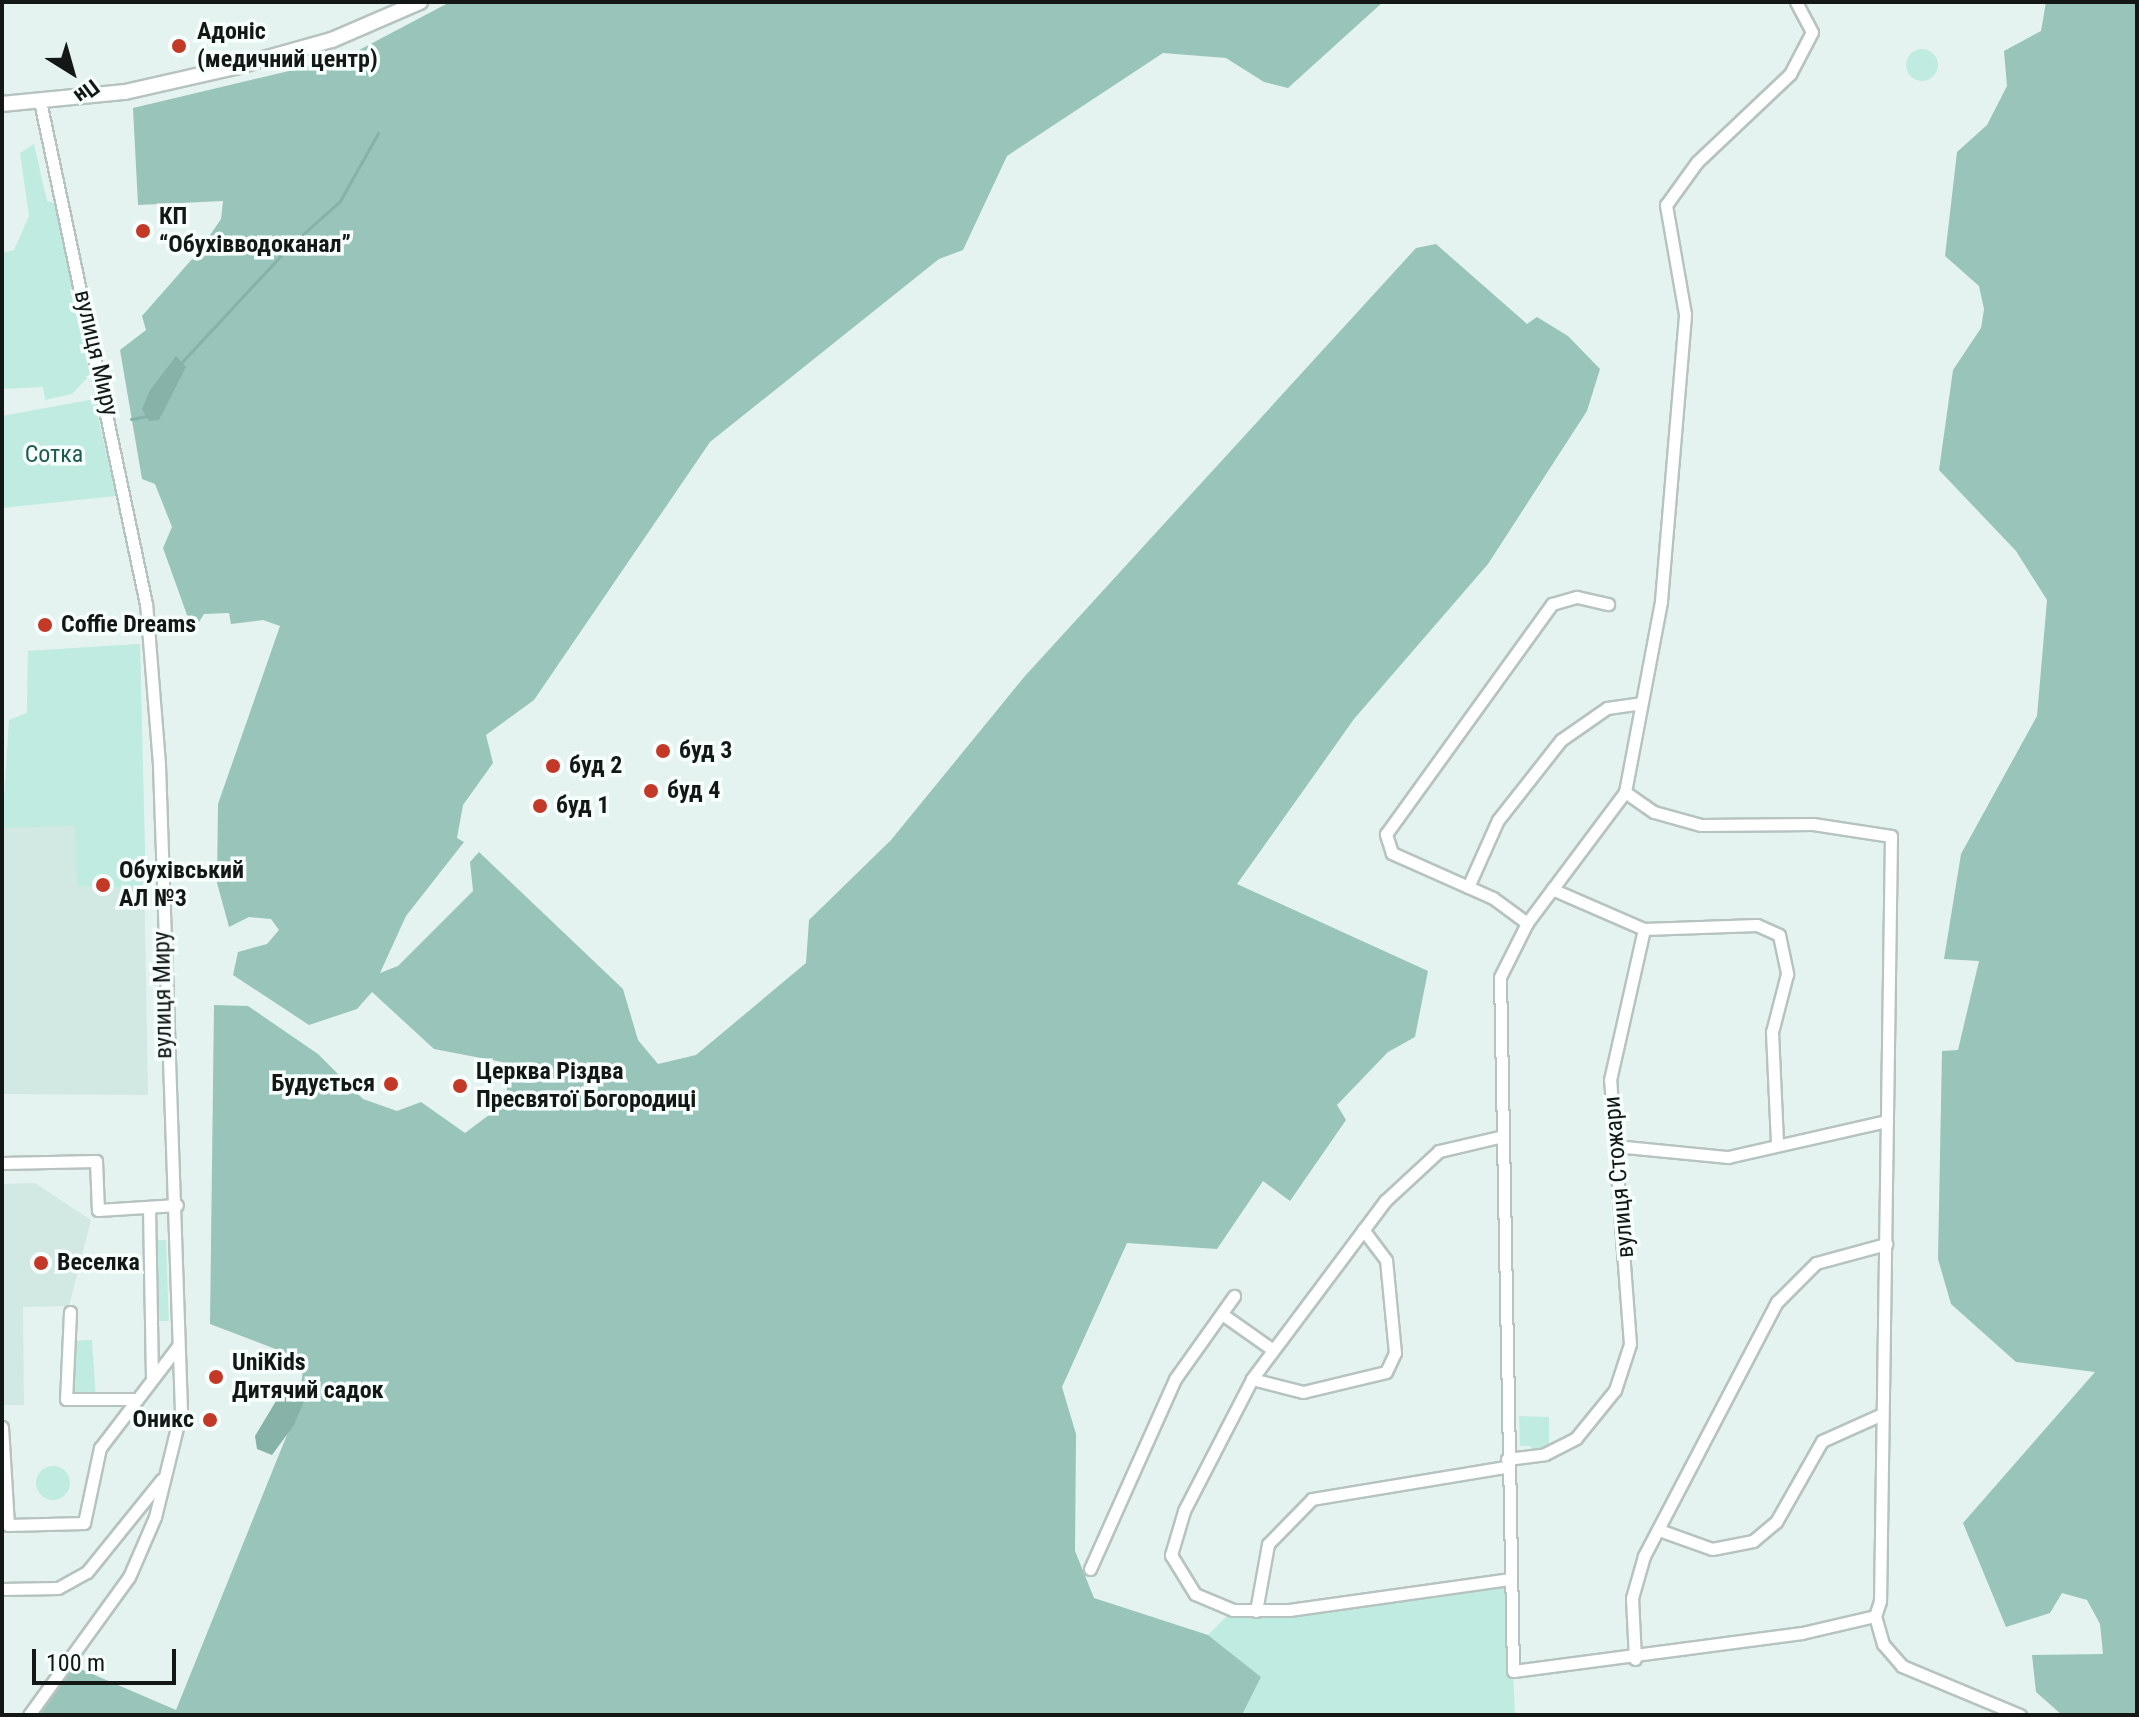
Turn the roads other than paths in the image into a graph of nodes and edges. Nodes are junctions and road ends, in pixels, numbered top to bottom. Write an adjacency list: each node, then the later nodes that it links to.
1 (420, 2): 3 (main road)
2 (1796, 2): 6 (street)
3 (40, 101): 4 (main road); 17 (street, вулиця Миру)
4 (2, 104)
5 (1608, 604): 8 (street)
6 (1641, 703): 7 (street); 8 (street)
7 (1625, 792): 9 (street); 12 (street)
8 (1468, 887): 10 (street)
9 (1552, 889): 10 (street); 11 (street)
10 (1527, 923): 13 (street)
11 (1644, 929): 14 (street); 15 (street, вулиця Стожари)
12 (1887, 1121): 14 (street); 20 (street)
13 (1499, 1137): 19 (street); 31 (street)
14 (1777, 1141): 15 (street)
15 (1615, 1146): 31 (street, вулиця Стожари)
16 (2, 1163): 18 (street)
17 (177, 1205): 18 (street); 24 (street, вулиця Миру)
18 (149, 1207): 26 (street)
19 (1363, 1230): 25 (street); 27 (street)
20 (1886, 1244): 29 (street); 33 (street)
21 (1234, 1296): 23 (street)
22 (70, 1312): 28 (street)
23 (1222, 1314): 25 (street); 34 (street)
24 (178, 1346): 26 (street); 32 (street, вулиця Миру)
25 (1273, 1350): 27 (street)
26 (152, 1377): 28 (street)
27 (1252, 1379): 37 (street)
28 (137, 1399): 30 (street)
29 (1882, 1414): 33 (street); 38 (street)
30 (2, 1427)
31 (1506, 1463): 35 (street); 37 (street, вулиця Стожари)
32 (165, 1475): 36 (street); 40 (street, вулиця Миру)
33 (1659, 1530): 39 (street)
34 (1090, 1569)
35 (1509, 1579): 37 (street); 39 (street)
36 (2, 1589)
37 (1256, 1611)
38 (1875, 1616): 39 (street); 41 (street)
39 (1635, 1659)
40 (29, 1715)
41 (2020, 1715)

